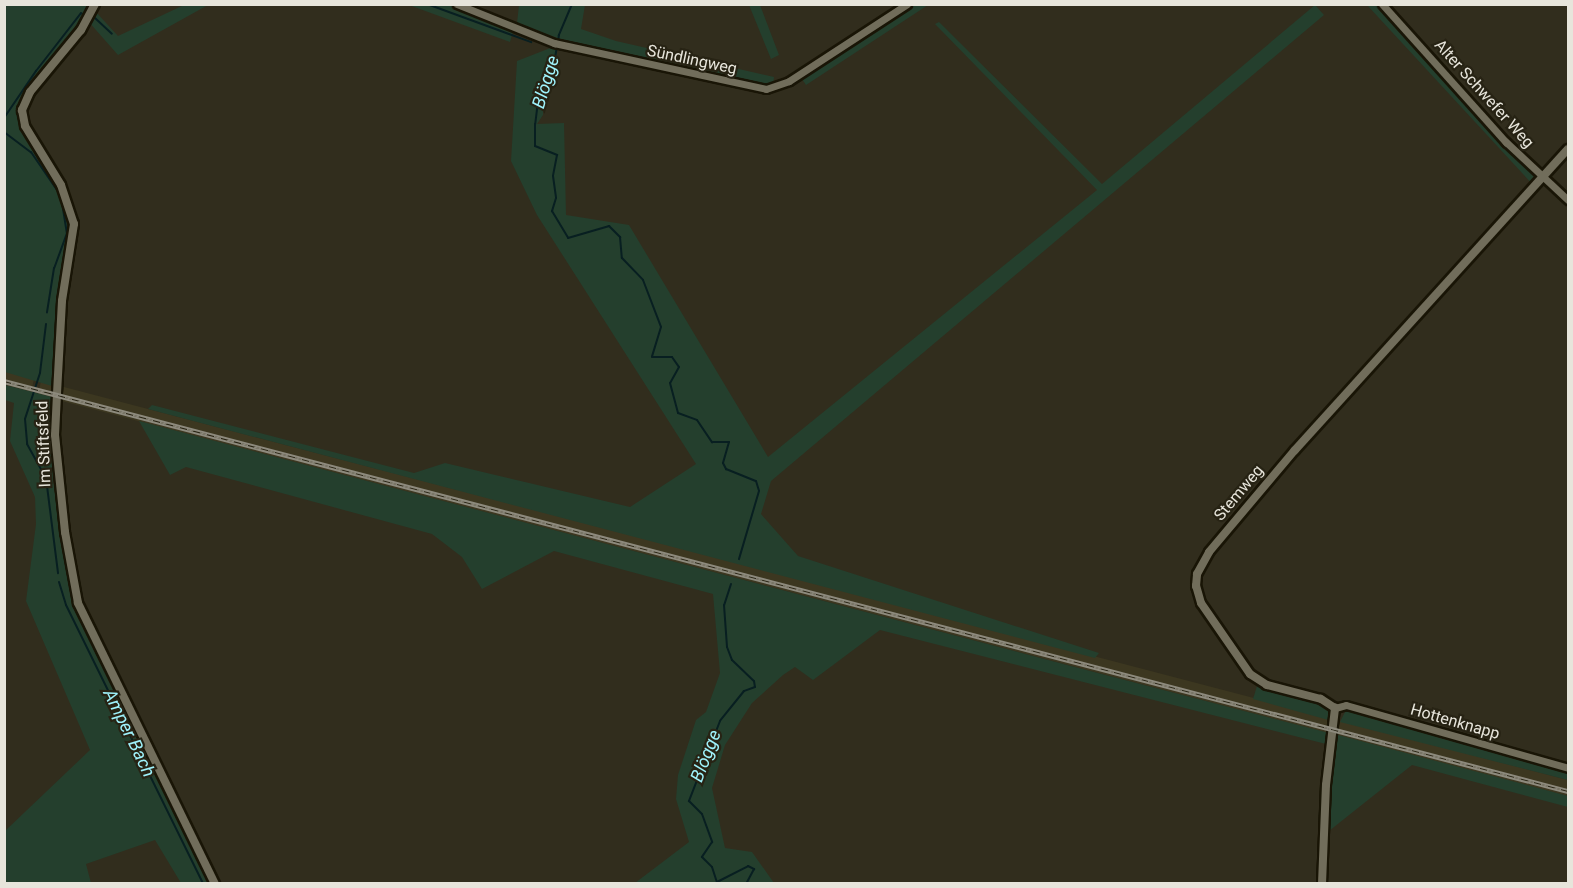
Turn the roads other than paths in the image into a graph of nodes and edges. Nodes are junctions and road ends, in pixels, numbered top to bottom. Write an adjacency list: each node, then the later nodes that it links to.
1 (457, 4): 2 (street, Sündlingweg)
2 (907, 4)
3 (1382, 4): 6 (street, Alter Schwefer Weg)
4 (94, 6): 10 (street, Im Stiftsfeld)
5 (1569, 149): 6 (street, Stemweg)
6 (1544, 179): 7 (street, Alter Schwefer Weg); 8 (street, Stemweg)
7 (1569, 200)
8 (1335, 708): 9 (street, Hottenknapp); 11 (street)
9 (1569, 768)
10 (215, 884)
11 (1322, 884)

